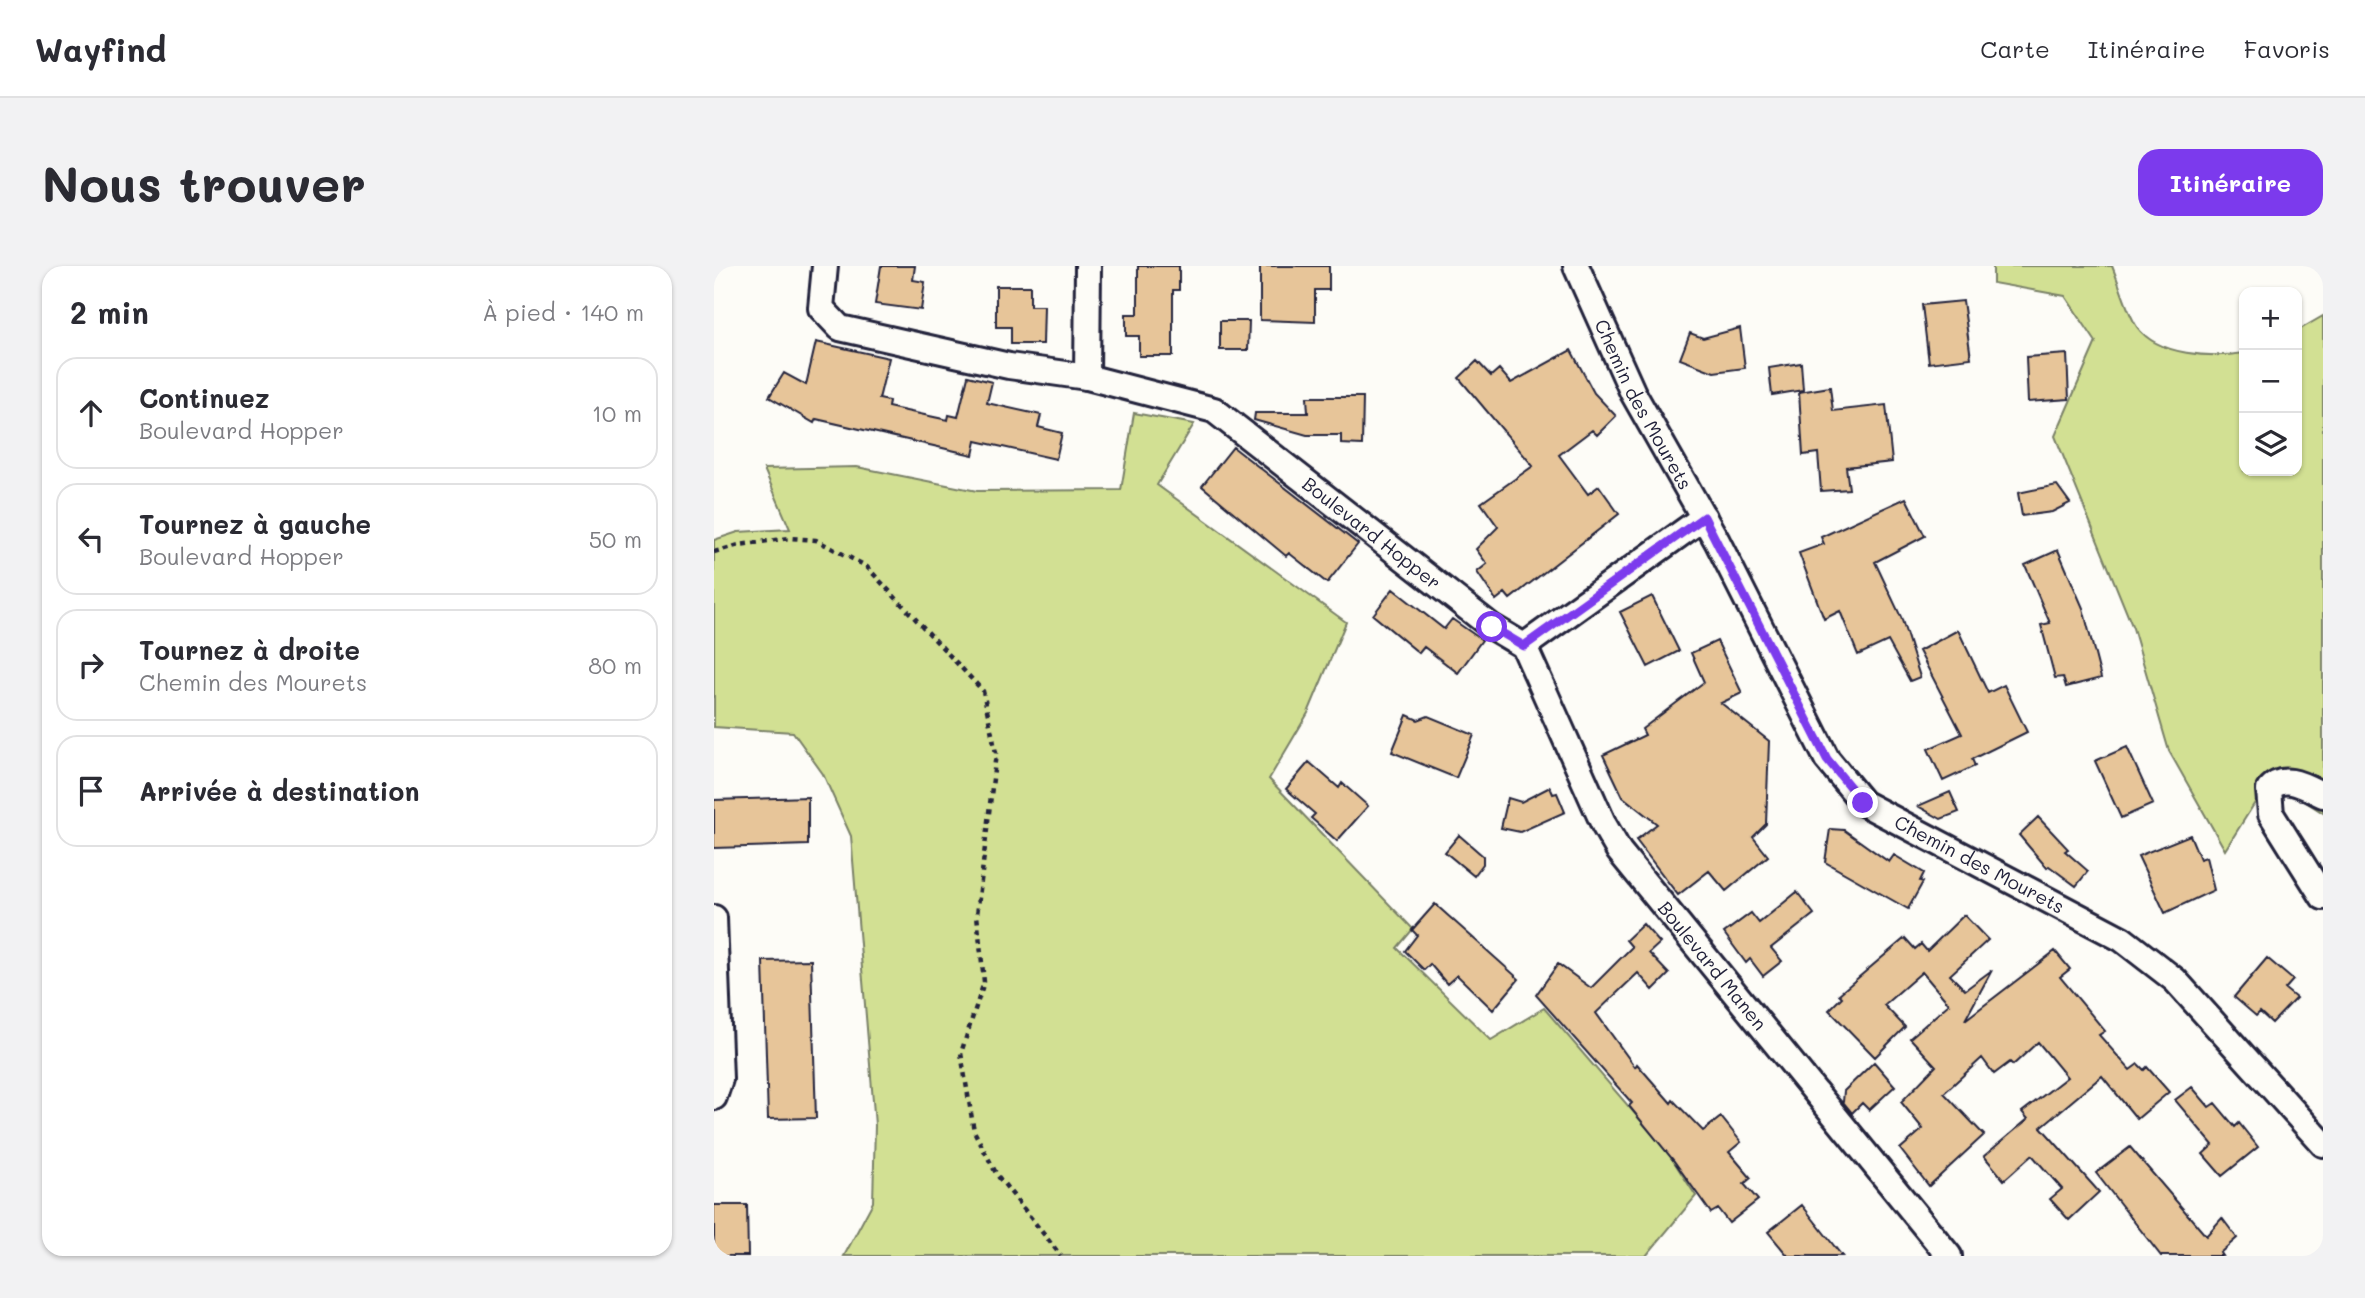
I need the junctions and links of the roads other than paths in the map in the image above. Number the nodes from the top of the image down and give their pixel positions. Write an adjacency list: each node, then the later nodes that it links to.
1 (825, 266): 4 (street, Boulevard Hopper)
2 (1088, 266): 4 (street)
3 (1576, 266): 5 (street, Chemin des Mourets)
4 (1087, 377): 6 (street, Boulevard Hopper)
5 (1704, 517): 6 (street); 11 (street, Chemin des Mourets)
6 (1524, 646): 12 (street, Boulevard Manen)
7 (2323, 795): 8 (street)
8 (2323, 897)
9 (714, 918): 10 (street)
10 (714, 1097)
11 (2323, 1144)
12 (1949, 1256)

